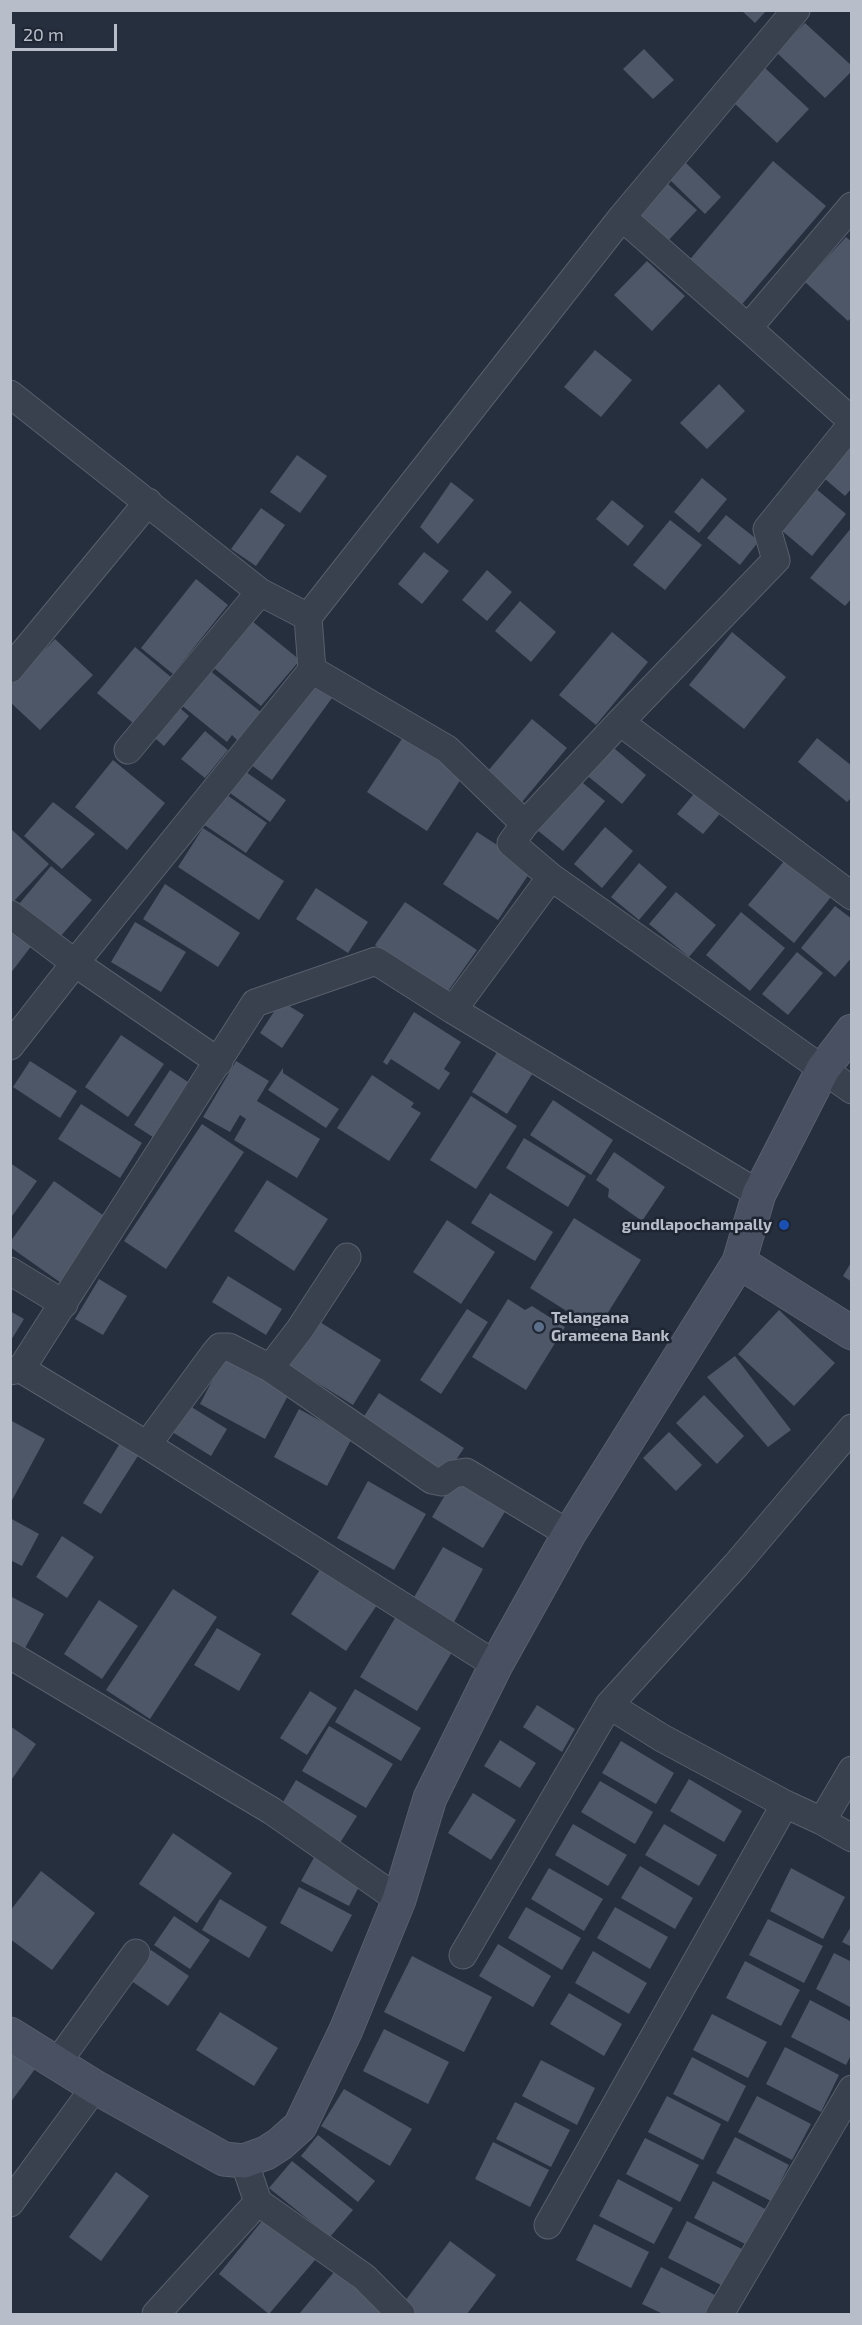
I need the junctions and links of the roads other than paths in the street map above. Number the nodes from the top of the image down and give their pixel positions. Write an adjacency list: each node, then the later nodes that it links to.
1 (796, 10): 3 (street)
2 (852, 206): 4 (street)
3 (622, 217): 4 (street); 9 (street)
4 (748, 328): 6 (street)
5 (10, 394): 7 (street)
6 (852, 422): 12 (street)
7 (148, 502): 8 (street); 10 (street)
8 (260, 592): 9 (street); 13 (street)
9 (308, 617): 11 (street)
10 (10, 669)
11 (312, 670): 14 (street); 18 (street)
12 (620, 722): 14 (street); 16 (street)
13 (128, 750)
14 (525, 824): 15 (street)
15 (551, 877): 19 (street); 23 (street)
16 (852, 896)
17 (10, 914): 18 (street)
18 (75, 963): 21 (street); 22 (street)
19 (453, 1010): 22 (street); 25 (street)
20 (852, 1031): 23 (main road)
21 (10, 1046)
22 (219, 1062): 29 (street)
23 (823, 1069): 24 (street); 25 (main road)
24 (852, 1090)
25 (759, 1194): 27 (main road)
26 (347, 1257): 31 (street)
27 (739, 1262): 30 (main road); 35 (main road)
28 (10, 1271): 29 (street)
29 (64, 1304): 32 (street)
30 (852, 1333)
31 (270, 1368): 34 (street); 35 (street)
32 (16, 1370): 34 (street)
33 (852, 1428): 38 (street)
34 (147, 1445): 37 (street)
35 (569, 1534): 37 (main road)
36 (10, 1655): 43 (street)
37 (496, 1665): 43 (main road)
38 (609, 1705): 40 (street); 45 (street)
39 (852, 1770): 41 (street)
40 (785, 1804): 41 (street); 53 (street)
41 (822, 1821): 42 (street)
42 (852, 1838)
43 (399, 1900): 50 (main road)
44 (136, 1953): 47 (street)
45 (464, 1955)
46 (10, 2034): 47 (main road)
47 (57, 2063): 48 (main road)
48 (95, 2087): 50 (main road); 51 (street)
49 (852, 2089): 56 (street)
50 (244, 2161): 52 (street)
51 (10, 2202)
52 (258, 2202): 54 (street); 55 (street)
53 (548, 2225)
54 (156, 2314)
55 (401, 2314)
56 (720, 2314)

